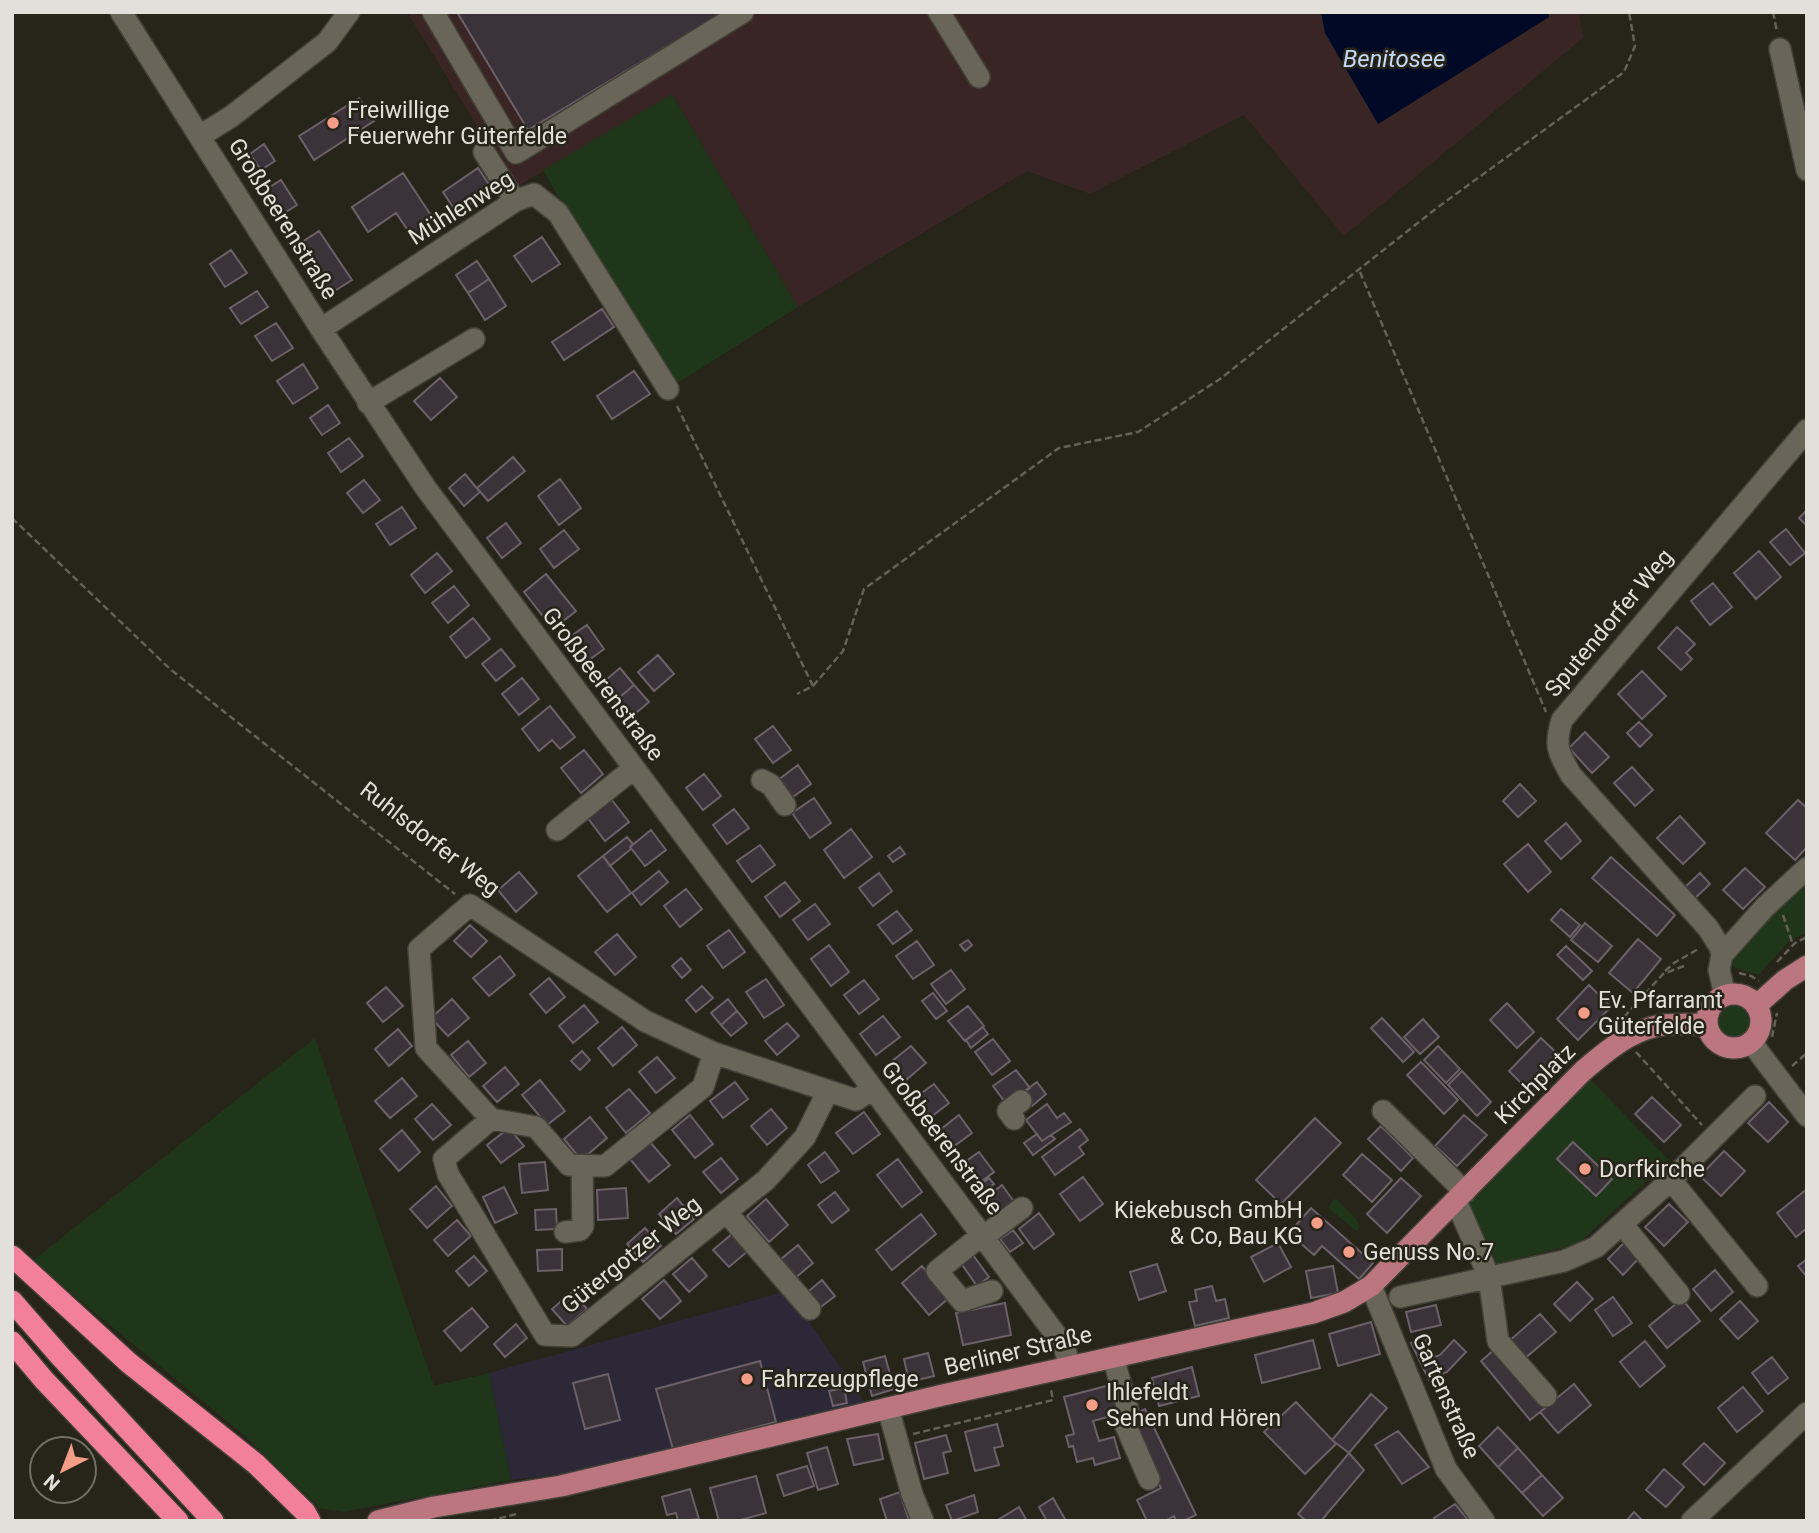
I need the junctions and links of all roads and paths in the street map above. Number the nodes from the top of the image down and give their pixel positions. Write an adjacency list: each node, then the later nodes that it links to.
1 (121, 12): 9 (street, Großbeerenstraße)
2 (349, 12): 9 (street)
3 (433, 12): 4 (street)
4 (743, 12)
5 (939, 12): 8 (street)
6 (1629, 12): 20 (path)
7 (1780, 49): 11 (street)
8 (979, 77)
9 (200, 136): 14 (street, Großbeerenstraße)
10 (484, 152): 12 (street)
11 (1807, 170)
12 (515, 201): 14 (street, Mühlenweg); 16 (street, Mühlenweg)
13 (1360, 272): 22 (path)
14 (321, 329): 17 (street, Großbeerenstraße)
15 (474, 339): 17 (street)
16 (668, 389): 20 (path)
17 (368, 402): 23 (street, Großbeerenstraße)
18 (1807, 430): 22 (street, Sputendorfer Weg)
19 (12, 518): 29 (path, Ruhlsdorfer Weg)
20 (813, 686): 21 (path)
21 (797, 694)
22 (1556, 738): 32 (street)
23 (634, 769): 26 (street); 46 (street, Großbeerenstraße)
24 (762, 780): 25 (street)
25 (785, 805)
26 (557, 830)
27 (1807, 868): 28 (street)
28 (1777, 896): 31 (path); 32 (street)
29 (470, 905): 42 (street, Ruhlsdorfer Weg); 51 (street)
30 (1807, 937): 31 (path)
31 (1793, 945): 33 (path)
32 (1719, 948): 36 (path); 37 (street)
33 (1776, 963)
34 (1684, 966): 36 (path)
35 (1807, 966): 38 (main road)
36 (1663, 974): 39 (path)
37 (1725, 995): 38 (main road); 40 (main road)
38 (1756, 1006): 41 (main road)
39 (1623, 1018)
40 (1706, 1024): 41 (main road); 55 (main road, Kirchplatz)
41 (1751, 1042): 50 (street)
42 (714, 1053): 47 (street, Ruhlsdorfer Weg); 53 (street)
43 (1807, 1053): 45 (path)
44 (1638, 1056): 52 (path)
45 (1789, 1069)
46 (873, 1089): 47 (street, Ruhlsdorfer Weg); 60 (street, Großbeerenstraße)
47 (828, 1091): 57 (street, Gütergotzer Weg)
48 (1755, 1096): 52 (street)
49 (1383, 1111): 55 (street)
50 (1807, 1116)
51 (491, 1119): 53 (street); 57 (street, Gütergotzer Weg)
52 (1713, 1138): 54 (street)
53 (582, 1166): 59 (street)
54 (1671, 1181): 58 (street); 64 (street)
55 (1460, 1196): 62 (street); 63 (main road, Kirchplatz)
56 (1022, 1208): 60 (street)
57 (726, 1212): 69 (street)
58 (1622, 1224): 62 (street); 66 (street)
59 (565, 1232)
60 (982, 1236): 65 (street); 72 (street, Großbeerenstraße)
61 (12, 1256): 82 (highway)
62 (1489, 1277): 67 (street); 74 (street)
63 (1371, 1286): 71 (main road, Berliner Straße); 85 (street, Gartenstraße)
64 (1756, 1286)
65 (992, 1291)
66 (1679, 1294)
67 (1400, 1297)
68 (12, 1301): 81 (highway)
69 (810, 1309)
70 (12, 1342): 80 (highway)
71 (1113, 1357): 72 (main road, Berliner Straße); 78 (street)
72 (1070, 1367): 75 (main road, Berliner Straße)
73 (1050, 1387): 77 (path)
74 (1546, 1396)
75 (888, 1408): 77 (street); 79 (main road, Berliner Straße)
76 (1807, 1413): 86 (street)
77 (897, 1438): 84 (street)
78 (1149, 1479)
79 (400, 1518): 83 (main road, Berliner Straße)
80 (178, 1521)
81 (213, 1521)
82 (310, 1521)
83 (378, 1521)
84 (923, 1521)
85 (1484, 1521)
86 (1692, 1521)

